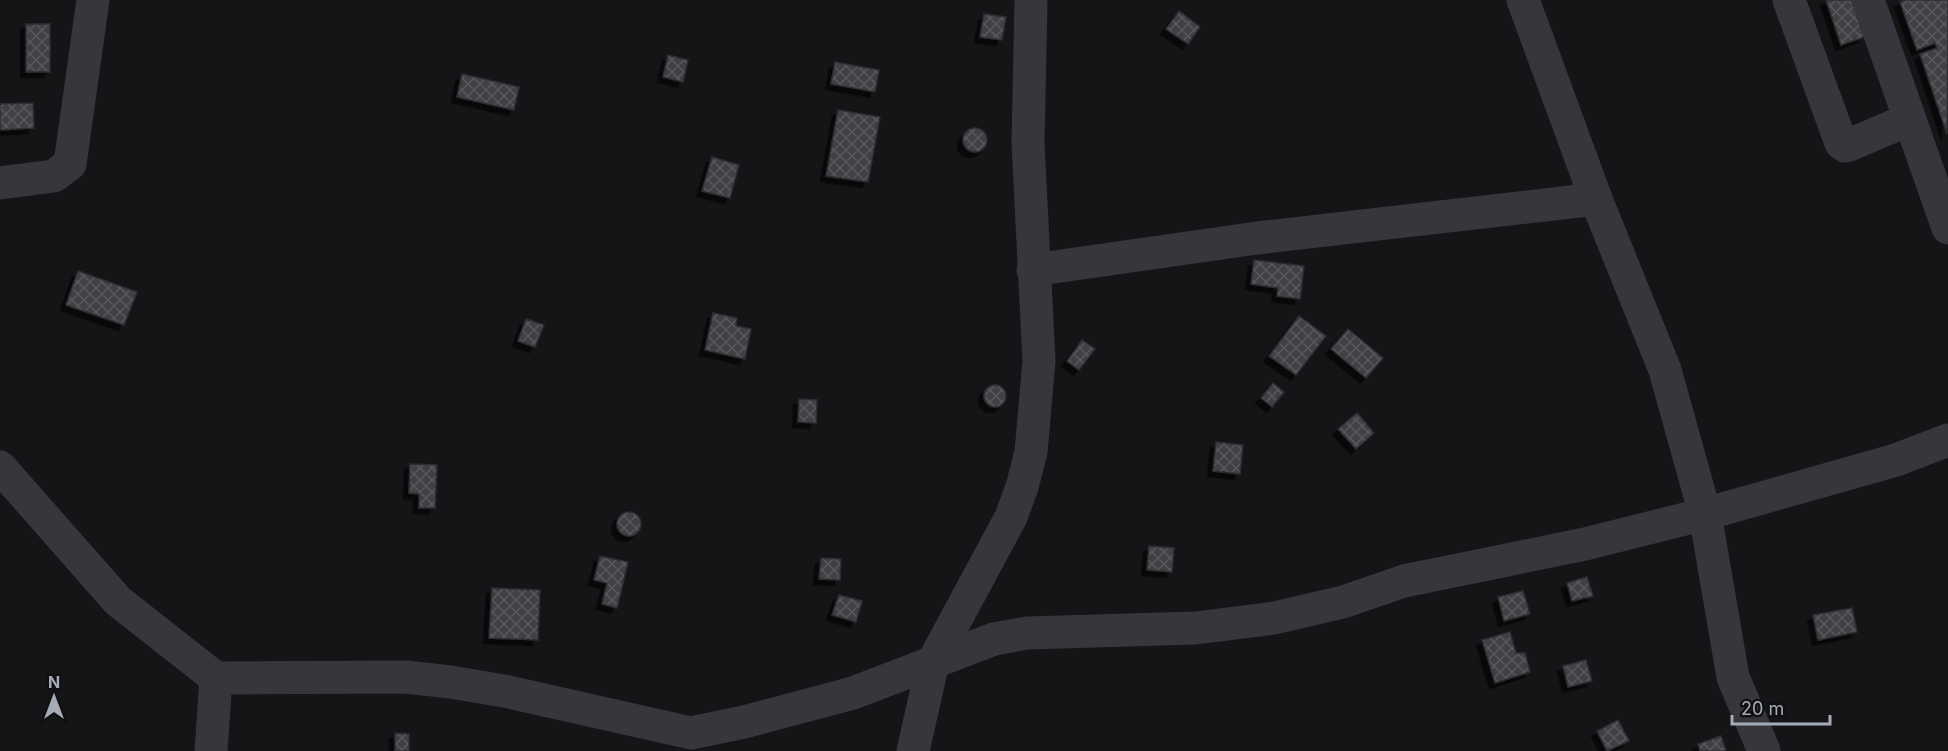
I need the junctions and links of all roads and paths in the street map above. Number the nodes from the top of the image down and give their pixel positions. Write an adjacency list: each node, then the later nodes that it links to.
1 (93, 0): 7 (street)
2 (1031, 0): 10 (street)
3 (1523, 0): 8 (street)
4 (1789, 0): 6 (street)
5 (1868, 0): 6 (street)
6 (1908, 120): 9 (street)
7 (0, 183)
8 (1596, 199): 10 (street); 13 (street)
9 (1948, 228)
10 (1033, 270): 14 (street)
11 (1948, 440): 13 (street)
12 (0, 467): 15 (street)
13 (1705, 514): 14 (street); 20 (street)
14 (933, 662): 16 (street); 19 (street)
15 (216, 678): 16 (street); 17 (street)
16 (691, 732): 18 (street)
17 (211, 751)
18 (664, 751)
19 (913, 751)
20 (1764, 751)

